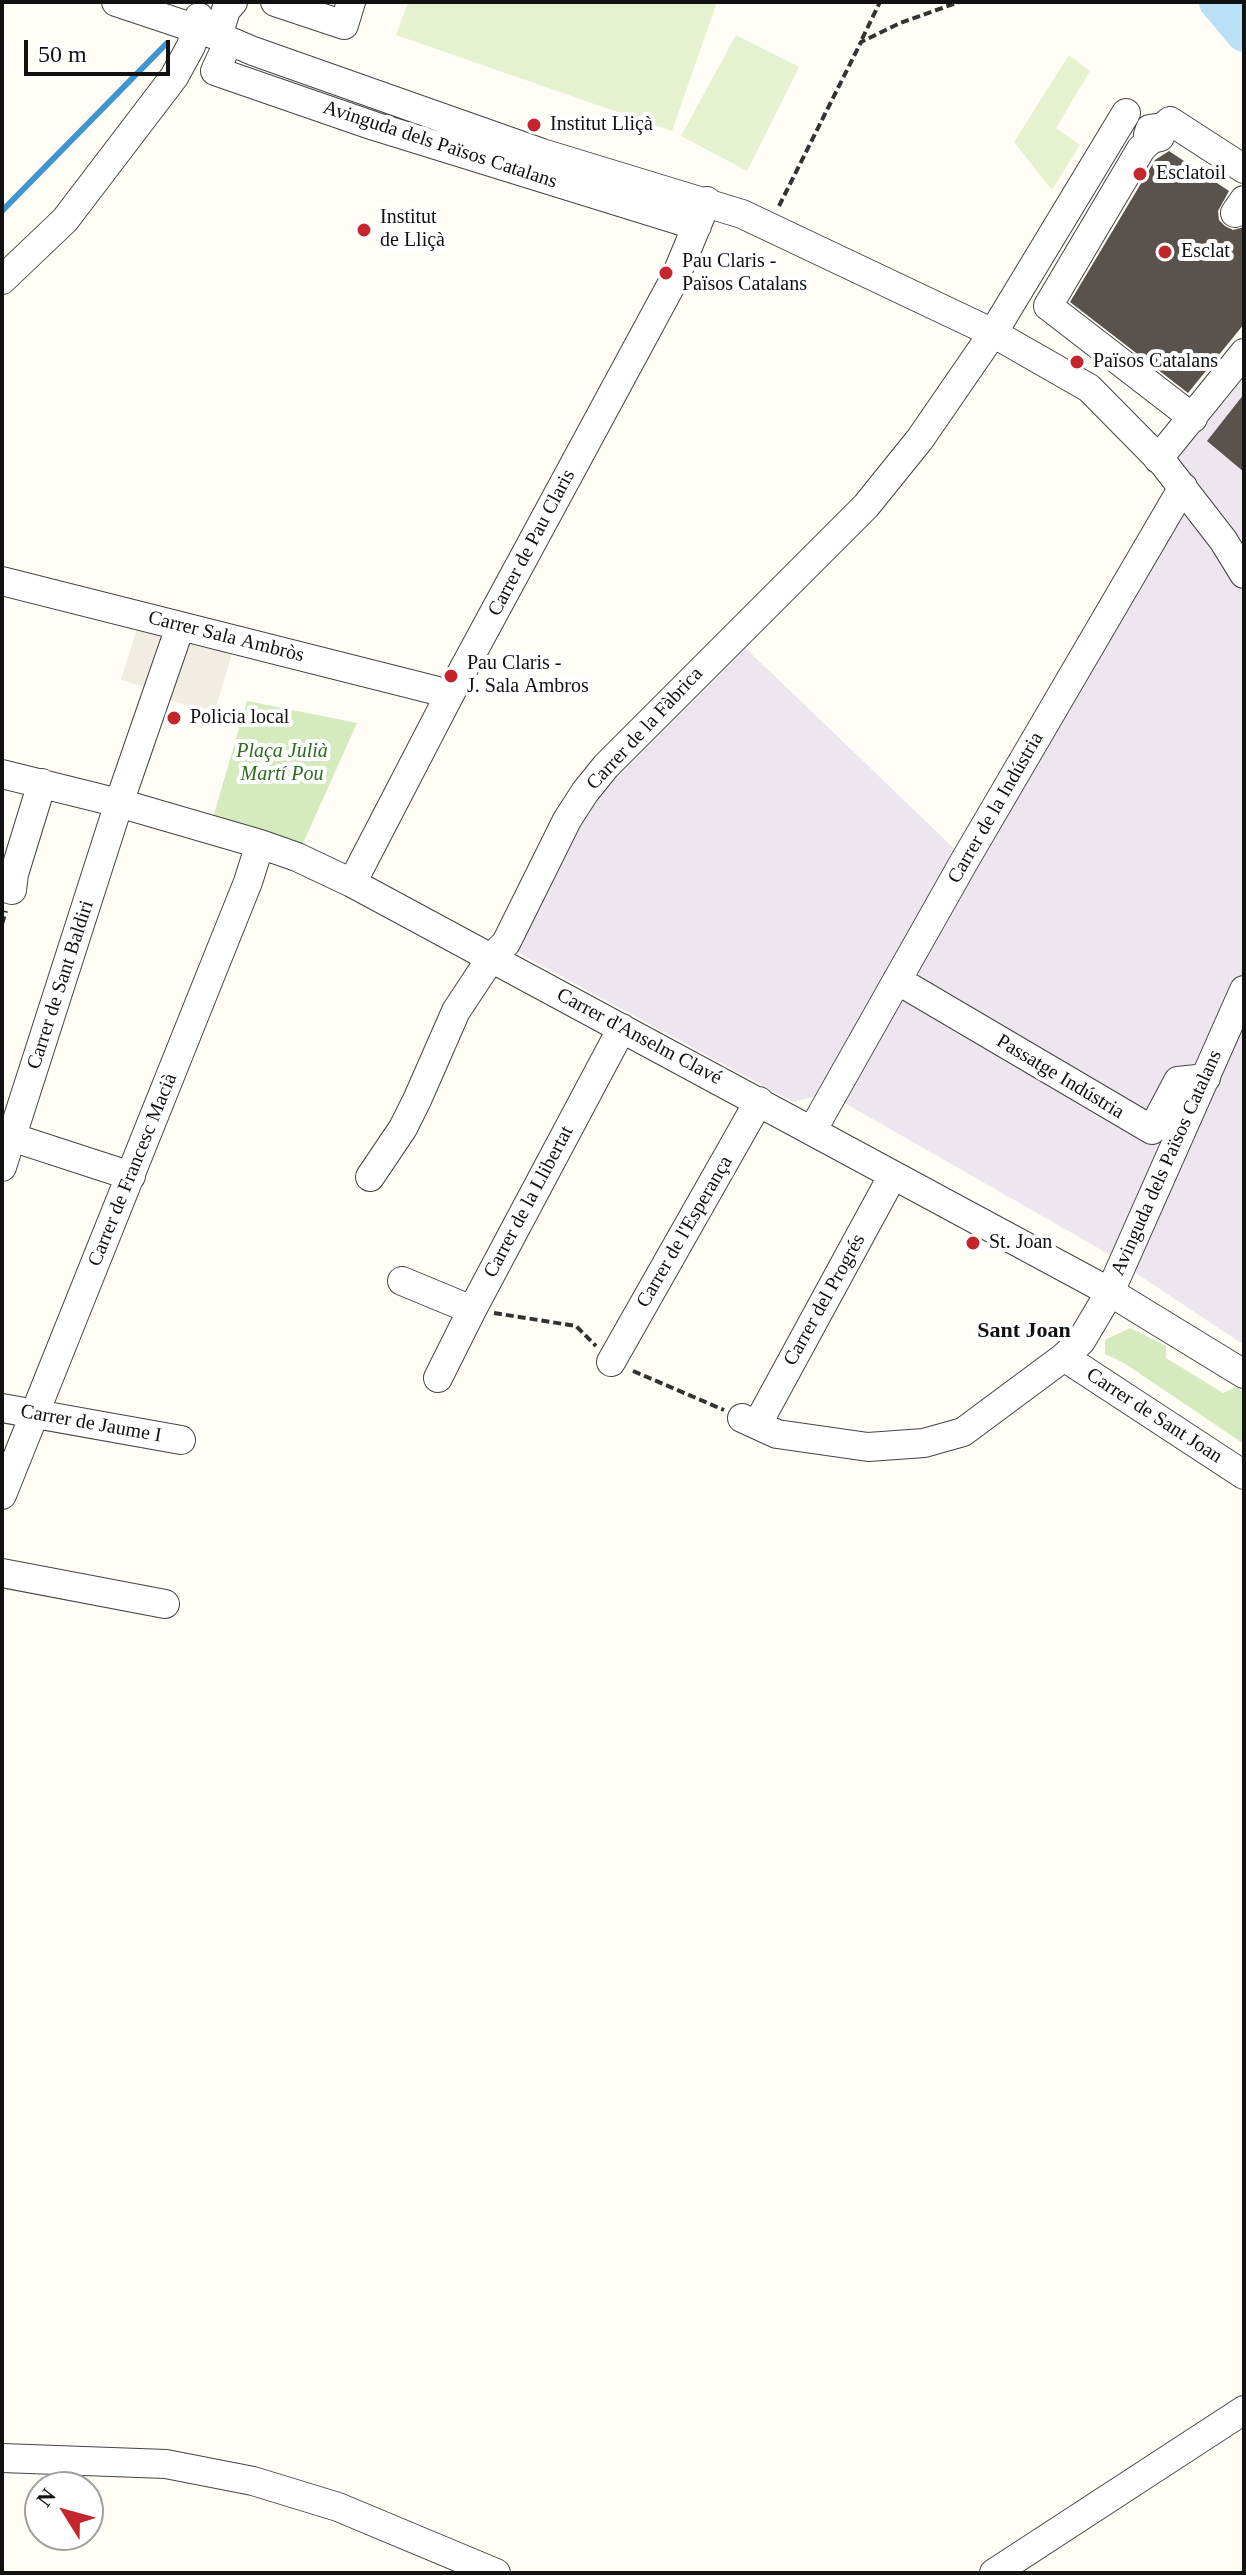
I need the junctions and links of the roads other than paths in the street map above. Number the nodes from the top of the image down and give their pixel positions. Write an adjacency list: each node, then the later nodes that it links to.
1 (116, 2): 5 (street, Avinguda dels Països Catalans)
2 (154, 2): 5 (street, Avinguda dels Països Catalans)
3 (275, 2): 4 (street)
4 (351, 2)
5 (216, 25): 11 (street, Avinguda dels Països Catalans); 12 (street)
6 (1155, 135): 7 (street); 8 (street, Carrer de la Fàbrica); 9 (street); 10 (street)
7 (1244, 169)
8 (1073, 201): 10 (street); 13 (street, Carrer de la Fàbrica)
9 (1241, 201)
10 (1103, 213): 15 (street)
11 (702, 214): 13 (street, Avinguda dels Països Catalans); 21 (street, Carrer de Pau Claris)
12 (2, 280)
13 (993, 333): 16 (street, Avinguda dels Països Catalans); 28 (street, Carrer de la Fàbrica)
14 (1244, 353): 15 (street)
15 (1193, 418): 16 (street)
16 (1158, 459): 17 (street, Avinguda dels Països Catalans)
17 (1183, 487): 18 (street, Avinguda dels Països Catalans); 29 (street, Carrer de la Indústria)
18 (1244, 574)
19 (2, 581): 20 (street, Carrer Sala Ambròs)
20 (180, 627): 21 (street, Carrer Sala Ambròs); 24 (street, Carrer de Sant Baldiri)
21 (450, 694): 26 (street, Carrer de Pau Claris)
22 (2, 774): 23 (street, Carrer d'Anselm Clavé)
23 (42, 783): 24 (street, Carrer d'Anselm Clavé); 27 (street)
24 (119, 803): 25 (street, Carrer d'Anselm Clavé); 35 (street, Carrer de Sant Baldiri)
25 (260, 844): 26 (street, Carrer d'Anselm Clavé); 38 (street, Carrer de Francesc Macià)
26 (352, 883): 28 (street, Carrer d'Anselm Clavé)
27 (7, 889)
28 (491, 958): 31 (street, Carrer d'Anselm Clavé); 39 (street, Carrer de la Fàbrica)
29 (897, 980): 32 (street, Passatge Indústria); 34 (street, Carrer de la Indústria)
30 (1244, 990): 32 (street, Avinguda dels Països Catalans)
31 (622, 1028): 33 (street, Carrer d'Anselm Clavé); 42 (street, Carrer de la Llibertat)
32 (1206, 1078): 41 (street, Avinguda dels Països Catalans)
33 (759, 1101): 34 (street, Carrer d'Anselm Clavé); 44 (street, Carrer de l'Esperança)
34 (812, 1131): 37 (street, Carrer d'Anselm Clavé)
35 (8, 1136): 36 (street, Carrer de Sant Baldiri); 38 (street)
36 (2, 1167)
37 (893, 1175): 41 (street, Carrer d'Anselm Clavé); 49 (street, Carrer del Progrés)
38 (131, 1176): 48 (street, Carrer de Francesc Macià)
39 (370, 1177)
40 (402, 1281): 42 (street)
41 (1110, 1292): 43 (street, Avinguda dels Països Catalans); 45 (street, Carrer d'Anselm Clavé)
42 (472, 1310): 46 (street, Carrer de la Llibertat)
43 (1064, 1357): 49 (street, Avinguda dels Països Catalans); 51 (street, Carrer de Sant Joan)
44 (611, 1362)
45 (1244, 1374)
46 (438, 1378)
47 (2, 1408): 48 (street, Carrer de Jaume I)
48 (33, 1414): 50 (street, Carrer de Jaume I); 52 (street, Carrer de Francesc Macià)
49 (750, 1422)
50 (181, 1440)
51 (1244, 1475)
52 (2, 1495)
53 (2, 1573): 54 (street)
54 (165, 1604)
55 (1244, 2410): 58 (street)
56 (2, 2458): 57 (street)
57 (496, 2573)
58 (994, 2573)

